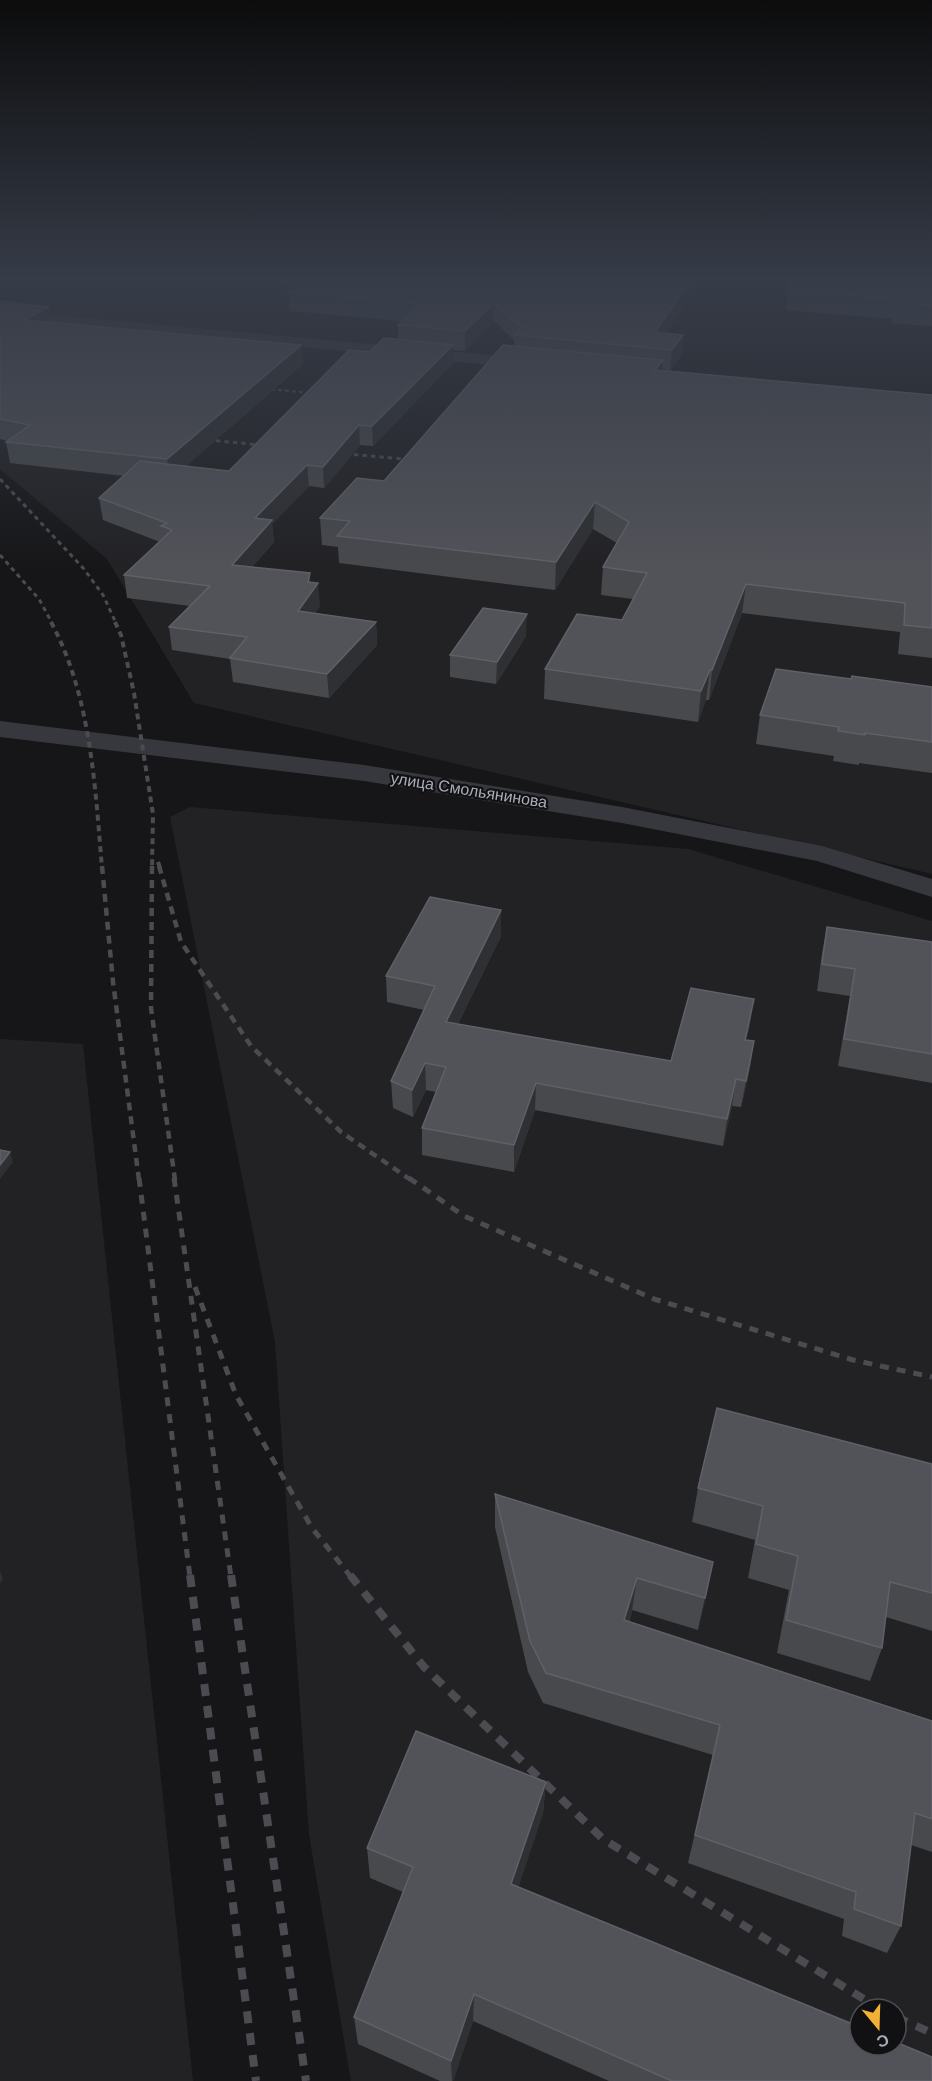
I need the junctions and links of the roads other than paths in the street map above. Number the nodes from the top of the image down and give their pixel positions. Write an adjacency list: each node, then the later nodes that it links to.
1 (0, 729): 2 (street, улица Смольянинова)
2 (932, 888)

